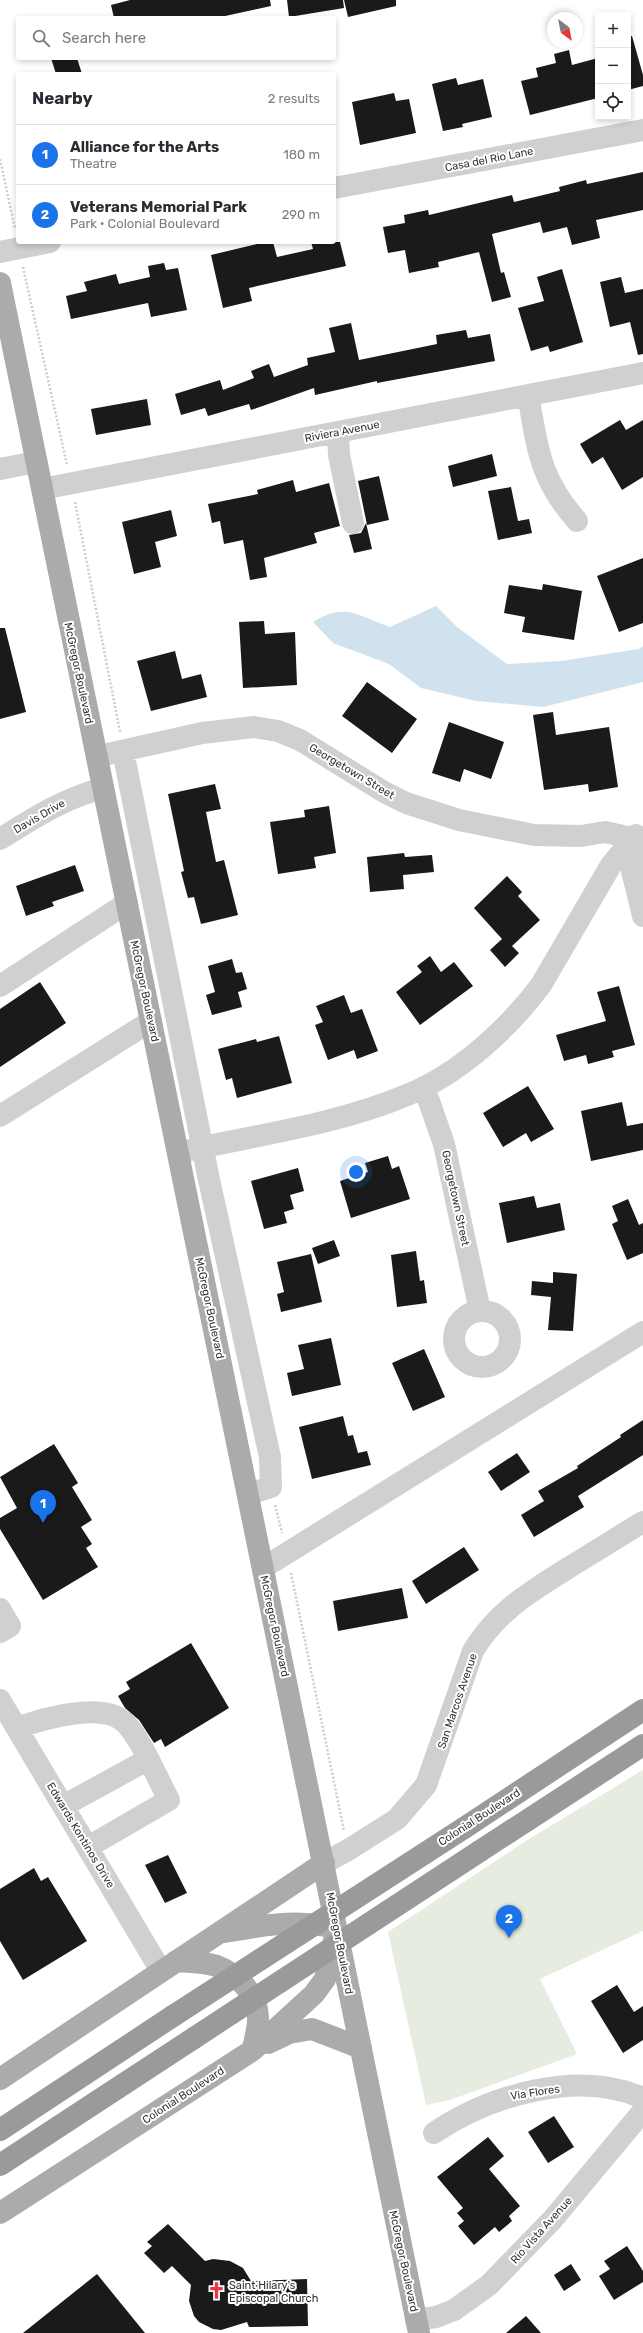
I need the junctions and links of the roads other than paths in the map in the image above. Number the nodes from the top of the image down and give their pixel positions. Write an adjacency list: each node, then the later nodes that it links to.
1 (643, 130): 2 (street, Casa del Rio Lane)
2 (336, 188)
3 (40, 244): 4 (street)
4 (9, 250)
5 (0, 283): 9 (main road, McGregor Boulevard)
6 (643, 373): 7 (street, Riviera Avenue)
7 (528, 395): 8 (street, Riviera Avenue); 12 (street)
8 (338, 432): 11 (street, Riviera Avenue); 13 (street)
9 (36, 462): 10 (street); 11 (main road, McGregor Boulevard)
10 (0, 469)
11 (42, 489): 15 (main road, McGregor Boulevard)
12 (577, 521)
13 (353, 523)
14 (123, 751): 15 (street, Georgetown Street); 17 (street, Georgetown Street); 25 (street)
15 (96, 756): 16 (main road, McGregor Boulevard)
16 (103, 788): 18 (street, Davis Drive); 19 (main road, McGregor Boulevard)
17 (638, 833): 20 (street); 23 (street)
18 (0, 839)
19 (127, 903): 21 (street); 22 (main road, McGregor Boulevard)
20 (643, 916)
21 (0, 986)
22 (151, 1021): 24 (street); 26 (main road, McGregor Boulevard)
23 (424, 1087): 25 (street); 27 (street, Georgetown Street)
24 (0, 1116)
25 (204, 1147): 26 (street); 29 (street)
26 (178, 1153): 29 (main road, McGregor Boulevard)
27 (480, 1311)
28 (643, 1332): 31 (street)
29 (248, 1494): 31 (main road, McGregor Boulevard)
30 (643, 1522): 41 (street, San Marcos Avenue)
31 (263, 1568): 41 (main road, McGregor Boulevard)
32 (0, 1609): 33 (street)
33 (0, 1632)
34 (0, 1700): 36 (street, Edwards Kontinos Drive)
35 (643, 1710): 50 (highway, Colonial Boulevard, bridge)
36 (17, 1728): 38 (street); 39 (street, Edwards Kontinos Drive)
37 (643, 1745): 52 (highway, bridge)
38 (147, 1760): 39 (street); 40 (street)
39 (63, 1806): 40 (street, Edwards Kontinos Drive)
40 (88, 1847): 44 (street, Edwards Kontinos Drive)
41 (324, 1863): 42 (main road, McGregor Boulevard); 43 (main road)
42 (337, 1928): 43 (main road); 45 (main road, McGregor Boulevard); 46 (main road, Colonial Boulevard)
43 (218, 1933): 44 (main road)
44 (169, 1966): 46 (main road); 47 (main road)
45 (361, 2048): 46 (main road); 54 (main road, McGregor Boulevard)
46 (253, 2050): 53 (main road, Colonial Boulevard)
47 (0, 2079)
48 (643, 2098): 51 (street, Via Flores)
49 (643, 2111): 54 (street, Rio Vista Avenue)
50 (0, 2130)
51 (434, 2133)
52 (0, 2165)
53 (0, 2213)
54 (418, 2326)

